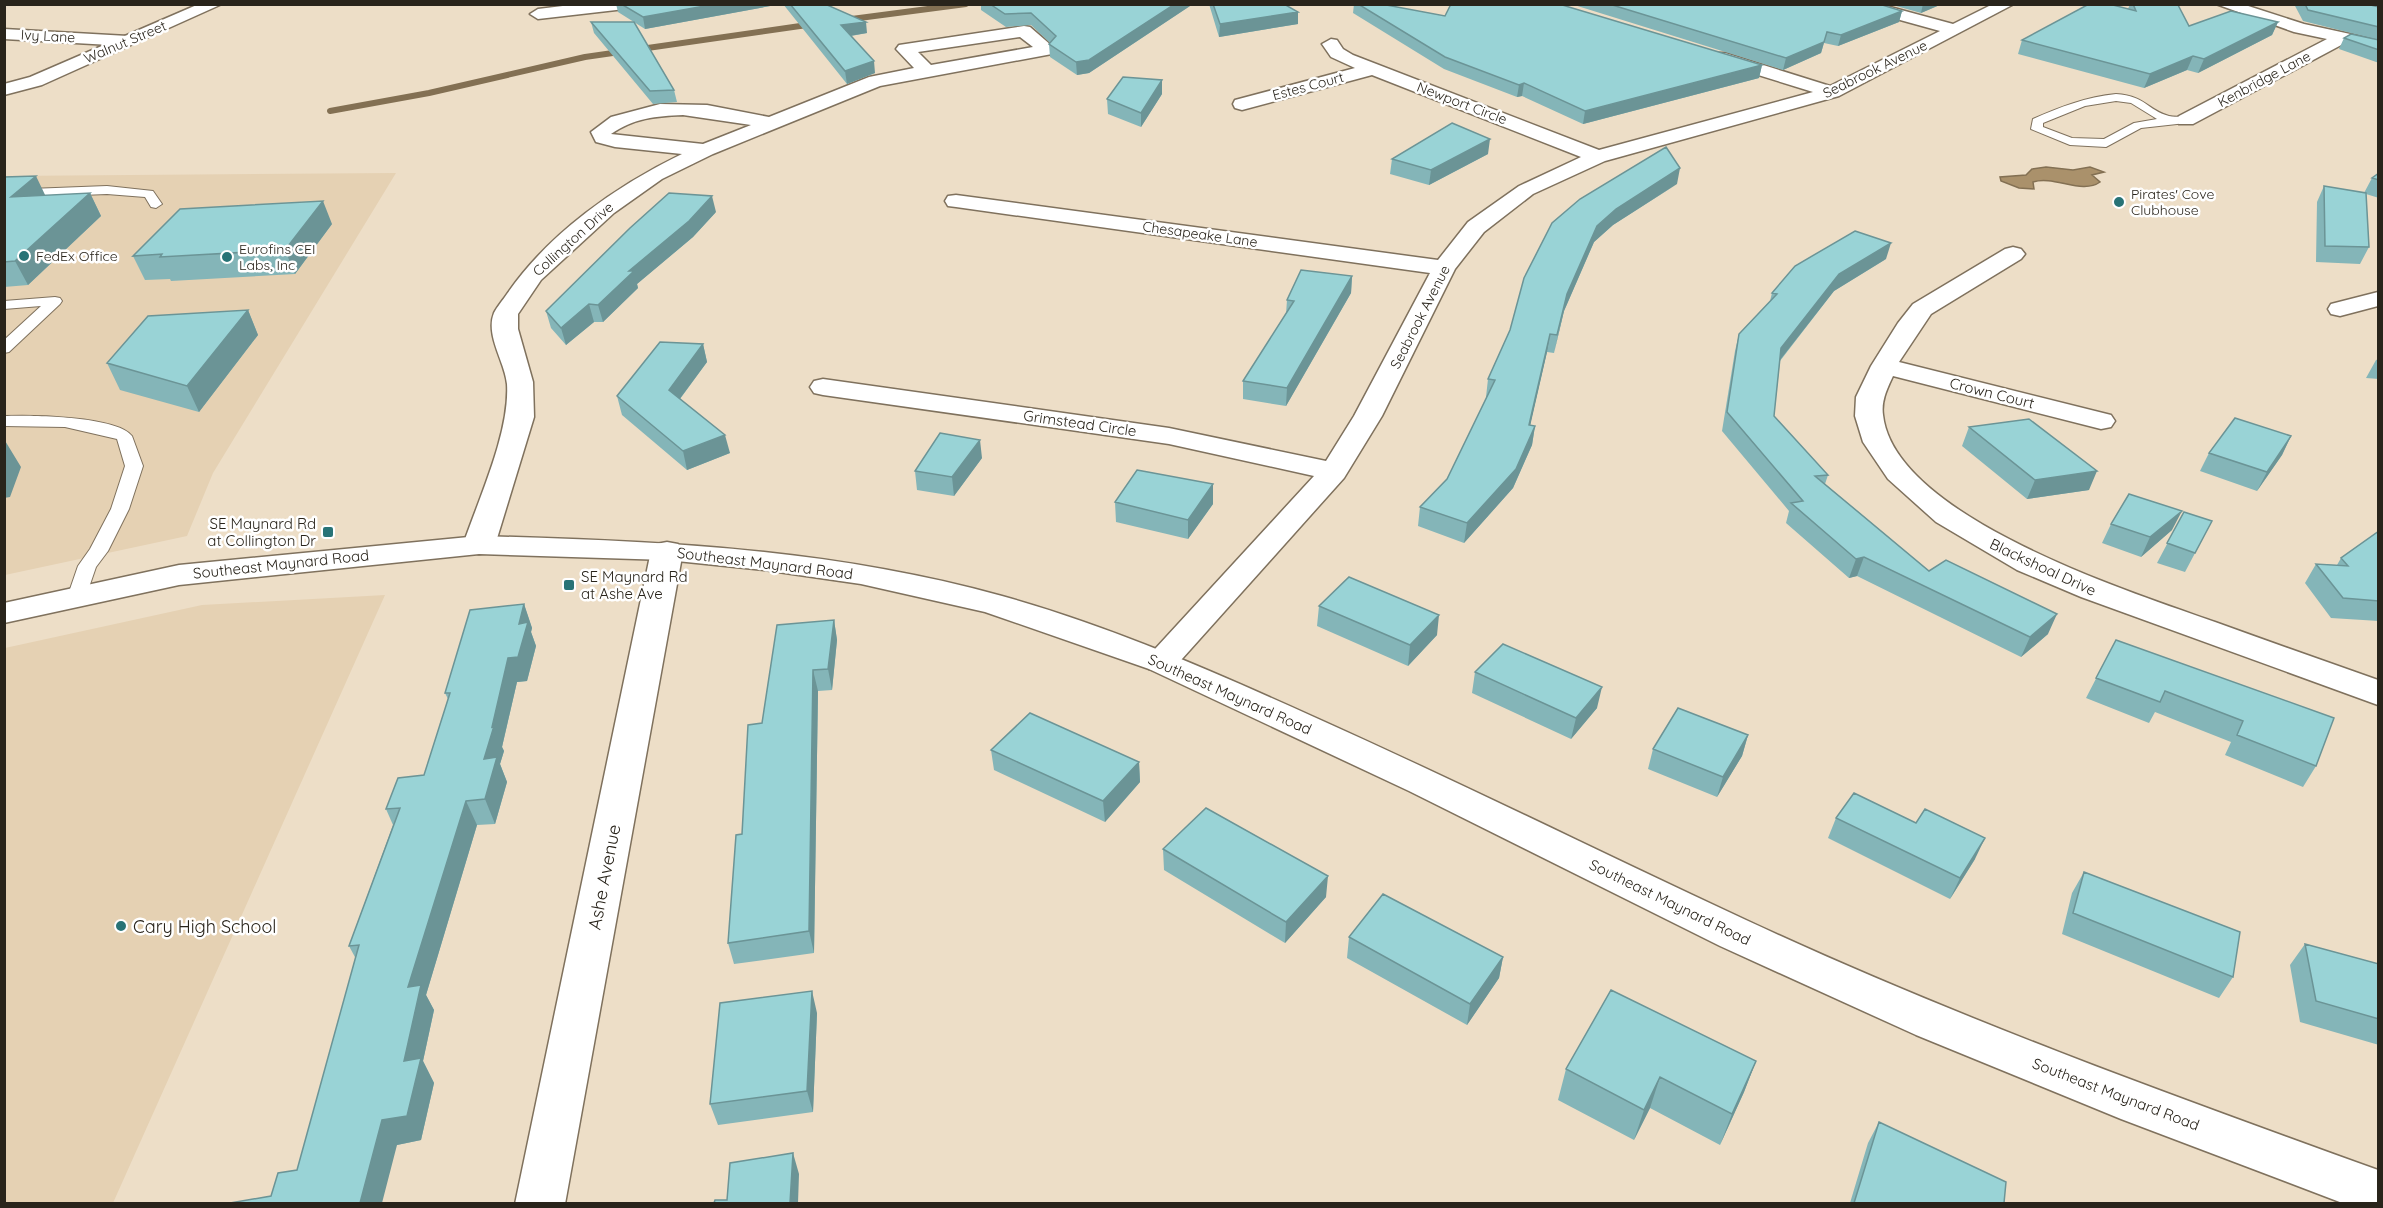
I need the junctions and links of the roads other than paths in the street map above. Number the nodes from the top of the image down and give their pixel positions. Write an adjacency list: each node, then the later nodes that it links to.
1 (214, 4): 10 (street, Walnut Street)
2 (625, 4): 6 (street)
3 (1859, 4): 7 (street)
4 (2006, 4): 7 (street, Seabrook Avenue)
5 (2224, 4): 9 (street)
6 (538, 14)
7 (1956, 30): 19 (street, Seabrook Avenue)
8 (4, 34): 10 (street, Ivy Lane)
9 (2342, 38): 12 (street); 23 (street, Kenbridge Lane)
10 (128, 41): 16 (street, Walnut Street)
11 (1331, 44): 14 (street, Newport Circle)
12 (2379, 45)
13 (1701, 52): 19 (street)
14 (1373, 69): 22 (street, Estes Court); 26 (street, Newport Circle)
15 (926, 70): 15 (street, Collington Drive); 24 (street, Collington Drive)
16 (36, 81): 18 (street, Walnut Street); 21 (street, Walnut Street)
17 (2092, 85): 20 (lane)
18 (4, 90)
19 (1832, 92): 26 (street, Seabrook Avenue)
20 (2122, 98): 23 (lane); 23 (lane)
21 (4, 101)
22 (1242, 104)
23 (2180, 120)
24 (771, 124): 25 (street, Collington Drive); 25 (street, Collington Drive)
25 (706, 150): 41 (street, Collington Drive)
26 (1598, 157): 31 (street, Seabrook Avenue)
27 (4, 194): 29 (lane)
28 (956, 201): 31 (street, Chesapeake Lane)
29 (156, 204)
30 (2013, 254): 36 (street, Blackshoal Drive)
31 (1444, 268): 40 (street, Seabrook Avenue)
32 (2379, 299): 34 (street)
33 (4, 305): 35 (lane)
34 (2340, 309)
35 (4, 349)
36 (1884, 366): 39 (street, Crown Court); 46 (street, Blackshoal Drive)
37 (823, 387): 40 (street, Grimstead Circle)
38 (4, 421): 43 (lane)
39 (2101, 421)
40 (1334, 472): 45 (street, Seabrook Avenue)
41 (479, 545): 42 (street, Southeast Maynard Road); 43 (street, Southeast Maynard Road)
42 (667, 551): 45 (street, Southeast Maynard Road); 48 (street, Ashe Avenue)
43 (78, 595): 44 (street, Southeast Maynard Road)
44 (4, 613)
45 (1161, 661): 47 (street, Southeast Maynard Road)
46 (2379, 693)
47 (2379, 1193)
48 (540, 1203)

